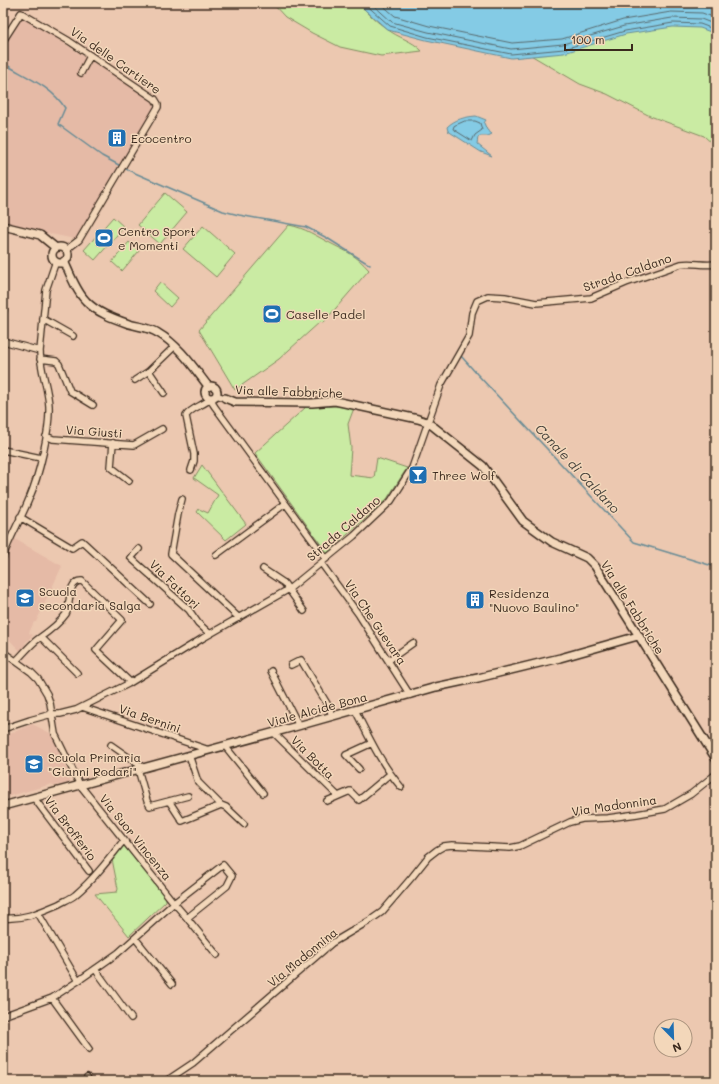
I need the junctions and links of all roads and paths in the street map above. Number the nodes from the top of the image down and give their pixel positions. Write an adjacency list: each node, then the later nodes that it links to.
1 (3, 41): 2 (street, Via delle Cartiere)
2 (90, 56): 3 (street); 6 (street, Via delle Cartiere)
3 (81, 73)
4 (3, 226): 5 (street)
5 (56, 248): 6 (street); 7 (street)
6 (66, 250): 7 (street)
7 (60, 261): 11 (street); 14 (street)
8 (716, 264): 23 (street, Strada Caldano)
9 (3, 306): 10 (street)
10 (3, 313)
11 (43, 319): 12 (street); 15 (street)
12 (73, 336)
13 (3, 342): 15 (street)
14 (175, 346): 17 (street); 20 (street)
15 (40, 351): 16 (street)
16 (40, 359): 22 (street); 25 (street)
17 (149, 371): 18 (street); 19 (street)
18 (135, 380)
19 (164, 393)
20 (213, 397): 21 (street); 29 (street); 32 (street, Via Che Guevara)
21 (225, 398): 23 (street, Via alle Fabbriche)
22 (93, 405)
23 (427, 422): 37 (street, Strada Caldano); 44 (street, Via alle Fabbriche)
24 (162, 429): 26 (street, Via Giusti)
25 (46, 436): 26 (street, Via Giusti); 28 (street)
26 (113, 443): 30 (street)
27 (3, 450): 28 (street)
28 (41, 458): 33 (street)
29 (191, 470)
30 (128, 481)
31 (182, 499): 42 (street)
32 (285, 504): 35 (street); 37 (street, Via Che Guevara)
33 (20, 517): 36 (street); 40 (street)
34 (139, 549): 43 (street, Via Fattori)
35 (216, 555)
36 (3, 558)
37 (324, 561): 39 (street, Strada Caldano); 48 (street, Via Che Guevara)
38 (263, 569): 39 (street)
39 (289, 589): 41 (street); 42 (street, Strada Caldano)
40 (150, 604)
41 (304, 611)
42 (239, 618): 43 (street, Strada Caldano)
43 (210, 634): 53 (street, Strada Caldano)
44 (638, 636): 54 (street, Viale Alcide Bona); 67 (street, Via alle Fabbriche)
45 (41, 637): 49 (street); 52 (street); 53 (street)
46 (413, 644): 48 (street)
47 (3, 652): 49 (street, Via Suor Vincenza)
48 (389, 660): 54 (street, Via Che Guevara)
49 (16, 661): 57 (street, Via Suor Vincenza)
50 (291, 665): 58 (street)
51 (271, 671): 59 (street)
52 (77, 673)
53 (130, 682): 55 (street, Strada Caldano)
54 (410, 695): 56 (street, Viale Alcide Bona)
55 (82, 707): 57 (street, Strada Caldano); 65 (street, Via Bernini)
56 (355, 710): 58 (street, Viale Alcide Bona); 62 (street)
57 (52, 714): 60 (street, Strada Caldano); 72 (street, Via Suor Vincenza)
58 (332, 716): 59 (street, Viale Alcide Bona)
59 (299, 726): 61 (street, Viale Alcide Bona)
60 (3, 729)
61 (274, 733): 64 (street, Viale Alcide Bona); 76 (street, Via Botta)
62 (372, 743): 69 (street); 70 (street)
63 (111, 745): 68 (street)
64 (225, 746): 65 (street, Viale Alcide Bona); 74 (street)
65 (210, 750): 66 (street, Viale Alcide Bona)
66 (190, 755): 68 (street, Viale Alcide Bona); 80 (street)
67 (716, 759)
68 (141, 768): 72 (street, Viale Alcide Bona); 78 (street)
69 (359, 769)
70 (390, 774): 73 (street); 76 (street)
71 (716, 774): 98 (street, Via Madonnina)
72 (80, 785): 77 (street, Viale Alcide Bona); 83 (street, Via Suor Vincenza)
73 (401, 787)
74 (263, 793)
75 (188, 796): 78 (street)
76 (338, 796): 79 (street)
77 (34, 798): 81 (street, Viale Alcide Bona); 84 (street, Via Brofferio)
78 (169, 801): 80 (street)
79 (327, 801)
80 (221, 805): 82 (street)
81 (3, 806)
82 (244, 824)
83 (124, 840): 85 (street, Via Suor Vincenza); 86 (street)
84 (90, 871)
85 (174, 903): 88 (street, Via Suor Vincenza); 88 (street); 89 (street)
86 (38, 913): 87 (street); 92 (street)
87 (3, 918)
88 (186, 918): 90 (street, Via Suor Vincenza)
89 (135, 938): 91 (street); 93 (street)
90 (216, 954)
91 (95, 969): 92 (street); 96 (street)
92 (78, 981): 94 (street)
93 (172, 984)
94 (52, 998): 95 (street); 97 (street)
95 (3, 1016)
96 (132, 1018)
97 (89, 1049)
98 (166, 1081)

